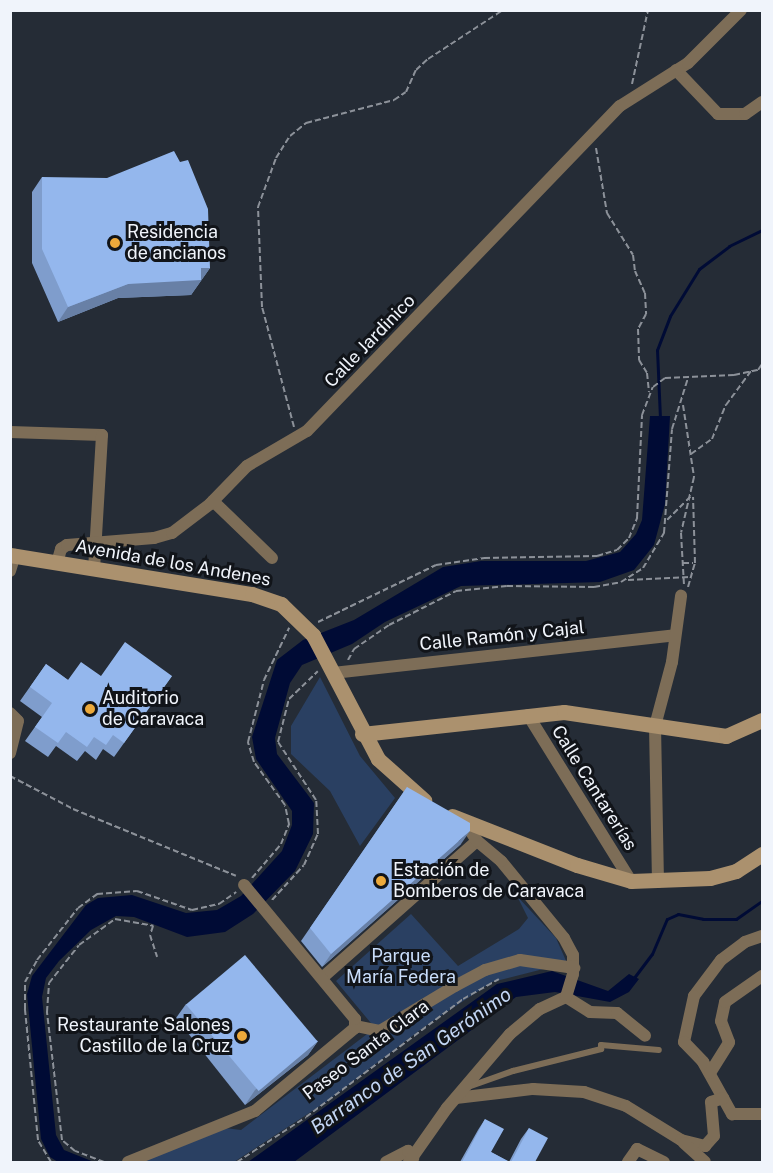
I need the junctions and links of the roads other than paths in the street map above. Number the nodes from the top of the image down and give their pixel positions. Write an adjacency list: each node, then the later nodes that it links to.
1 (741, 10): 2 (street, Calle Jardinico)
2 (676, 70): 3 (street); 5 (street, Calle Jardinico)
3 (762, 102)
4 (10, 432): 6 (street)
5 (213, 501): 6 (street, Calle Jardinico); 8 (street)
6 (98, 541): 9 (street, Calle Jardinico); 10 (street)
7 (13, 555): 9 (main road, Avenida de los Andenes); 11 (street)
8 (272, 558)
9 (57, 563): 10 (main road, Avenida de los Andenes)
10 (94, 569): 14 (main road, Avenida de los Andenes)
11 (10, 571)
12 (681, 596): 13 (street)
13 (675, 635): 14 (street, Calle Ramón y Cajal); 18 (street)
14 (336, 669): 19 (main road, Avenida de los Andenes)
15 (10, 713): 20 (street)
16 (528, 715): 18 (main road); 19 (main road); 28 (street, Calle Cantarerías)
17 (762, 720): 18 (main road)
18 (655, 726): 29 (street)
19 (363, 734): 21 (main road, Avenida de los Andenes)
20 (10, 753)
21 (464, 821): 22 (main road, Avenida de los Andenes); 23 (street)
22 (489, 831): 23 (street); 24 (main road, Avenida de los Andenes)
23 (477, 842): 25 (street); 34 (street)
24 (507, 842): 25 (street); 27 (street); 28 (main road, Avenida de los Andenes)
25 (490, 852): 27 (street)
26 (762, 854): 29 (main road, Avenida de los Andenes)
27 (505, 866): 32 (street)
28 (631, 881): 29 (main road, Avenida de los Andenes)
29 (657, 882)
30 (244, 885): 34 (street)
31 (762, 936): 39 (street)
32 (573, 973): 35 (street); 36 (street, Paseo Santa Clara)
33 (762, 976): 39 (street)
34 (322, 978): 36 (street)
35 (566, 995): 37 (street); 40 (street)
36 (356, 1025): 46 (street)
37 (645, 1035)
38 (659, 1050): 40 (lane)
39 (710, 1073): 42 (street)
40 (464, 1087): 41 (street)
41 (456, 1098): 44 (street); 45 (street)
42 (723, 1098): 43 (street); 44 (street)
43 (762, 1114)
44 (681, 1140): 50 (street)
45 (411, 1160): 47 (street)
46 (128, 1162)
47 (386, 1162)
48 (628, 1162): 49 (street)
49 (664, 1162)
50 (705, 1162)

